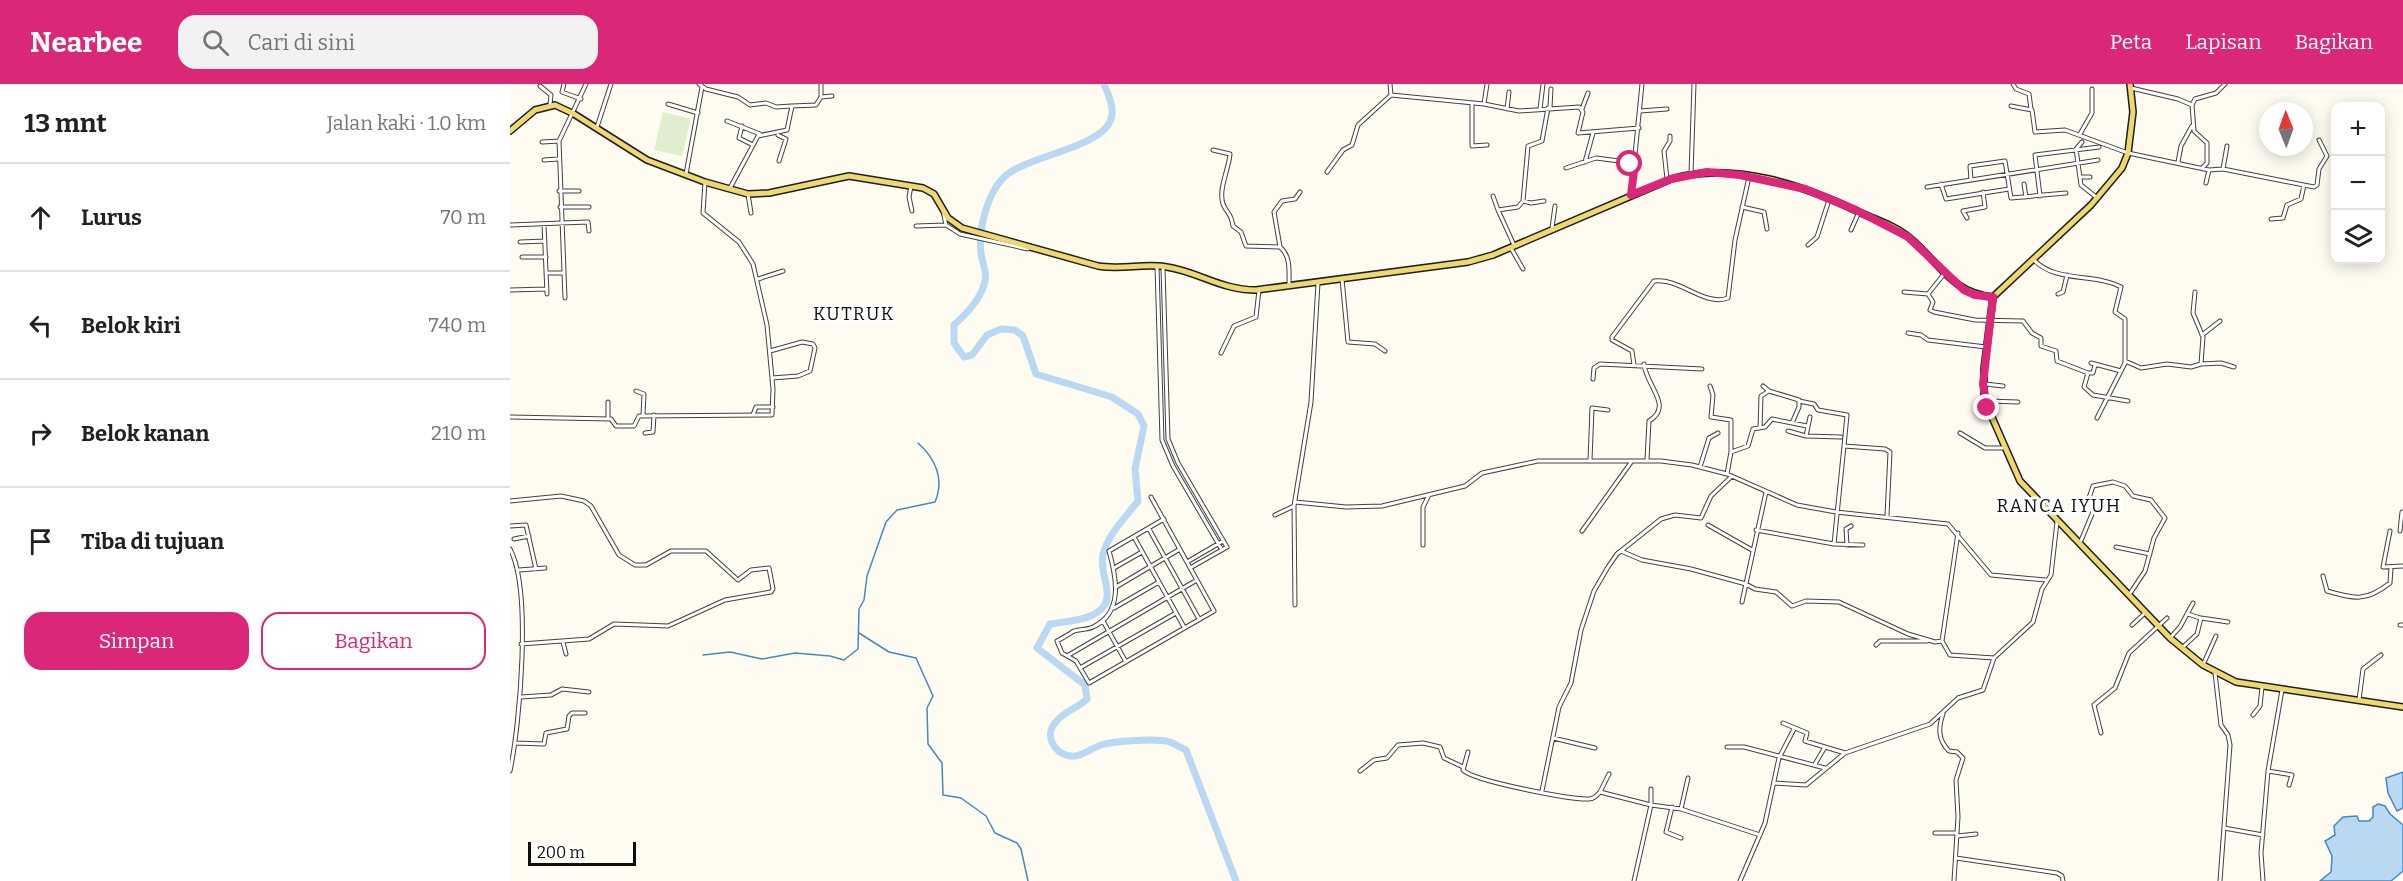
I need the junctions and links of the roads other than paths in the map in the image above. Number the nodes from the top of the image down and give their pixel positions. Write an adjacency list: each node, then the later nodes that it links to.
1 (564, 84): 22 (street)
2 (586, 84): 22 (street)
3 (611, 84): 42 (street)
4 (821, 84): 21 (street)
5 (1390, 84): 19 (street)
6 (1487, 84): 25 (street)
7 (1543, 84): 32 (street)
8 (1642, 84): 36 (street)
9 (1694, 84): 75 (street)
10 (2013, 84): 34 (street)
11 (2225, 84): 27 (street)
12 (540, 86): 26 (street)
13 (700, 86): 28 (street); 37 (street)
14 (2131, 86): 27 (street); 60 (main road)
15 (2092, 88): 48 (street)
16 (1551, 89): 30 (street)
17 (1509, 92): 31 (street)
18 (1588, 93): 35 (street)
19 (1391, 95): 23 (street); 74 (street)
20 (832, 96): 21 (street)
21 (821, 97): 28 (street)
22 (581, 99): 38 (street)
23 (1472, 103): 25 (street); 55 (street)
24 (668, 104): 37 (street)
25 (1484, 104): 31 (street)
26 (550, 105): 38 (main road); 44 (main road)
27 (2192, 105): 41 (street)
28 (792, 106): 47 (street)
29 (2011, 106): 34 (street)
30 (1549, 107): 32 (street); 35 (street); 104 (street)
31 (1507, 109): 32 (street)
32 (1540, 109)
33 (1667, 109): 36 (street)
34 (2031, 109): 48 (street)
35 (1582, 110): 45 (street)
36 (1640, 111): 43 (street)
37 (698, 113): 77 (street)
38 (574, 114): 42 (main road); 52 (street)
39 (726, 121): 40 (street)
40 (742, 126): 46 (street); 54 (street)
41 (2192, 126): 66 (street); 69 (street)
42 (597, 127): 77 (main road)
43 (1639, 128): 45 (street); 67 (street)
44 (510, 131)
45 (1593, 133): 65 (street)
46 (760, 134): 47 (street); 54 (street)
47 (777, 134): 64 (street)
48 (2080, 134): 60 (street)
49 (1670, 136): 82 (street)
50 (2319, 140): 87 (street)
51 (542, 141): 52 (street)
52 (559, 141): 62 (street)
53 (2082, 142): 58 (street)
54 (751, 144): 90 (street)
55 (1487, 145)
56 (2227, 146): 72 (street)
57 (2099, 147): 58 (street)
58 (2076, 149): 68 (street); 73 (street)
59 (1212, 150): 131 (street)
60 (2128, 153): 66 (street); 103 (main road)
61 (544, 159): 62 (street)
62 (558, 159): 92 (street)
63 (2098, 160): 68 (street)
64 (779, 161)
65 (1584, 162): 67 (street); 70 (street)
66 (2178, 162): 69 (street)
67 (1635, 163): 98 (street)
68 (2078, 164): 73 (street); 79 (street)
69 (2203, 167): 71 (street)
70 (1566, 168)
71 (2209, 170): 72 (street); 84 (street)
72 (2223, 170): 87 (street)
73 (2036, 171): 76 (street); 100 (street)
74 (1328, 172)
75 (1691, 174): 78 (main road); 82 (main road)
76 (2008, 175): 81 (street); 81 (street); 91 (street)
77 (686, 176): 83 (main road)
78 (1749, 177): 102 (main road); 109 (street)
79 (2080, 177): 80 (street); 103 (street)
80 (2090, 177)
81 (1971, 180): 85 (street)
82 (1667, 181): 98 (main road)
83 (705, 182): 90 (main road); 142 (street)
84 (2206, 183)
85 (1941, 184): 89 (street); 95 (street)
86 (2024, 184): 101 (street)
87 (2304, 185): 116 (street)
88 (911, 186): 97 (main road); 111 (street); 112 (main road)
89 (1927, 187)
90 (729, 189): 97 (main road)
91 (2009, 189): 95 (street); 101 (street)
92 (559, 191): 93 (street); 107 (street)
93 (579, 191)
94 (1300, 192): 131 (street)
95 (1983, 192): 115 (street)
96 (2066, 192): 100 (street)
97 (748, 194): 114 (street)
98 (1631, 195): 122 (main road)
99 (1493, 196): 110 (street)
100 (2040, 196): 101 (street)
101 (2026, 197)
102 (1829, 198): 113 (main road); 129 (street)
103 (2097, 199): 134 (main road)
104 (1523, 201): 105 (street); 110 (street)
105 (1544, 201)
106 (1555, 206): 122 (street)
107 (560, 207): 108 (street); 118 (street)
108 (590, 207)
109 (1742, 207): 123 (street); 166 (street)
110 (1498, 210): 130 (street)
111 (912, 211)
112 (943, 211): 120 (street); 126 (main road)
113 (1859, 212): 124 (street); 140 (main road)
114 (751, 213)
115 (1967, 218)
116 (2271, 219)
117 (544, 224): 118 (street); 119 (street); 127 (street)
118 (561, 224): 125 (street); 139 (street)
119 (510, 225)
120 (946, 225): 121 (street); 126 (street)
121 (916, 226)
122 (1552, 228): 130 (main road)
123 (1767, 229)
124 (1851, 230)
125 (589, 231)
126 (963, 231): 135 (main road)
127 (545, 240): 128 (street); 132 (street)
128 (520, 242)
129 (1808, 245)
130 (1512, 246): 136 (street); 143 (main road)
131 (1280, 247): 145 (street)
132 (546, 257): 133 (street); 138 (street)
133 (522, 258)
134 (2032, 259): 141 (street); 154 (main road)
135 (1160, 266): 148 (main road); 241 (street); 242 (street)
136 (1523, 269)
137 (783, 271): 142 (street)
138 (546, 273): 139 (street); 146 (street)
139 (563, 273): 155 (street)
140 (1945, 273): 152 (street); 154 (main road)
141 (2067, 275): 153 (street); 164 (street)
142 (758, 279): 161 (street)
143 (1342, 279): 144 (main road); 162 (street)
144 (1318, 283): 145 (main road); 220 (street)
145 (1289, 286): 148 (main road)
146 (547, 289): 147 (street); 151 (street)
147 (510, 290)
148 (1259, 290): 163 (street)
149 (1904, 292): 152 (street)
150 (2195, 292): 159 (street)
151 (547, 294)
152 (1929, 294): 156 (street)
153 (2058, 294)
154 (1993, 297): 156 (main road)
155 (565, 298)
156 (1991, 321): 160 (main road); 173 (street)
157 (2220, 321): 159 (street)
158 (1908, 333): 160 (street)
159 (2202, 335): 169 (street)
160 (1988, 347): 176 (main road)
161 (770, 351): 174 (street); 174 (street)
162 (1385, 351)
163 (1221, 353)
164 (2125, 361): 169 (street); 172 (street)
165 (2091, 363): 168 (street)
166 (1634, 364): 167 (street); 175 (street)
167 (1644, 364): 171 (street); 210 (street)
168 (2096, 364): 172 (street); 173 (street)
169 (2201, 364): 170 (street)
170 (2234, 367)
171 (1702, 369)
172 (2121, 371): 182 (street)
173 (2088, 373): 182 (street)
174 (772, 378): 188 (street)
175 (1593, 379)
176 (1983, 384): 179 (street); 184 (main road)
177 (1710, 386): 208 (street)
178 (1763, 386): 180 (street)
179 (2003, 386)
180 (1769, 391): 183 (street); 199 (street)
181 (636, 392): 192 (street)
182 (2108, 399): 185 (street); 196 (street)
183 (1799, 401): 197 (street); 206 (street)
184 (1984, 401): 187 (street); 207 (main road)
185 (2128, 401)
186 (608, 402): 195 (street)
187 (2018, 402)
188 (774, 408): 191 (street); 191 (street)
189 (1608, 410): 209 (street)
190 (654, 415): 191 (street); 192 (street); 201 (street)
191 (753, 415)
192 (643, 416): 195 (street)
193 (510, 417): 195 (street)
194 (1810, 417): 198 (street)
195 (608, 418)
196 (2097, 418)
197 (1792, 423): 198 (street); 199 (street)
198 (1807, 426): 204 (street)
199 (1760, 428): 208 (street)
200 (1788, 431): 204 (street)
201 (645, 433)
202 (1718, 433): 212 (street)
203 (1960, 433): 207 (street)
204 (1806, 435): 205 (street)
205 (1841, 437)
206 (1844, 446): 223 (street); 226 (street)
207 (2005, 448): 228 (main road)
208 (1731, 452): 213 (street)
209 (1590, 460): 211 (street); 216 (street)
210 (1647, 460): 211 (street); 212 (street)
211 (1632, 461): 234 (street)
212 (1700, 467): 213 (street)
213 (1727, 474): 214 (street)
214 (1732, 476): 215 (street); 253 (street)
215 (1766, 492): 223 (street); 233 (street)
216 (1429, 495): 220 (street); 244 (street)
217 (1151, 497): 227 (street)
218 (2089, 498): 255 (street)
219 (510, 501): 295 (street)
220 (1294, 504): 225 (street); 277 (street)
221 (2095, 507): 247 (street)
222 (2402, 507): 224 (street)
223 (1836, 512): 226 (street); 243 (street)
224 (2402, 512): 236 (street)
225 (1275, 515)
226 (1887, 516): 237 (street)
227 (1164, 519): 232 (street); 250 (street)
228 (2057, 522): 247 (main road); 268 (street)
229 (1708, 525): 252 (street)
230 (510, 526): 238 (street)
231 (1851, 526): 245 (street)
232 (1148, 528): 239 (street); 256 (street)
233 (1756, 530): 243 (street); 252 (street)
234 (1582, 531)
235 (2390, 531): 263 (street)
236 (2400, 531)
237 (1958, 533): 268 (street); 294 (street)
238 (529, 536): 240 (street); 264 (street)
239 (1134, 537): 254 (street); 261 (street)
240 (514, 539)
241 (1223, 541): 242 (street); 251 (street)
242 (1218, 544): 251 (street); 257 (street)
243 (1834, 544): 245 (street)
244 (1423, 545)
245 (1847, 545): 246 (street)
246 (1863, 545)
247 (2080, 545): 273 (main road)
248 (2116, 547): 255 (street)
249 (510, 549): 265 (street)
250 (1180, 549): 256 (street); 257 (street)
251 (1222, 550): 262 (street)
252 (1752, 550): 270 (street)
253 (1622, 551): 270 (street); 320 (street)
254 (1142, 552): 259 (street); 261 (street)
255 (2150, 554): 273 (street)
256 (1165, 558): 259 (street); 272 (street)
257 (1187, 562): 262 (street)
258 (2403, 566): 263 (street)
259 (1150, 567): 269 (street); 271 (street)
260 (545, 568): 264 (street)
261 (1114, 568): 271 (street)
262 (1190, 568): 267 (street)
263 (2391, 568): 266 (street)
264 (536, 569): 265 (street)
265 (519, 570): 296 (street)
266 (2323, 576)
267 (1197, 580): 272 (street); 284 (street)
268 (2046, 580): 303 (street)
269 (1159, 582): 274 (street); 278 (street)
270 (1746, 584): 275 (street); 293 (street)
271 (1116, 587): 278 (street)
272 (1182, 589): 274 (street); 284 (street)
273 (2129, 595): 280 (main road)
274 (1167, 597): 279 (street); 290 (street)
275 (1742, 602)
276 (2193, 603): 281 (street)
277 (1295, 605)
278 (1113, 609): 285 (street)
279 (1176, 613): 289 (street); 298 (street)
280 (2145, 614): 287 (street); 288 (main road)
281 (2188, 614): 283 (street); 292 (street)
282 (2167, 618): 288 (street)
283 (2201, 618): 286 (street); 299 (street)
284 (1199, 619): 289 (street)
285 (1103, 621): 290 (street); 302 (street)
286 (2228, 622)
287 (2132, 625)
288 (2159, 627): 292 (main road); 319 (street)
289 (1184, 628): 304 (street)
290 (1109, 631): 298 (street); 302 (street)
291 (2216, 636): 305 (street)
292 (2170, 638): 299 (main road)
293 (1929, 640): 294 (street); 297 (street)
294 (1942, 641): 303 (street)
295 (563, 642): 296 (street); 300 (street)
296 (520, 644): 311 (street)
297 (1876, 645)
298 (1117, 646): 304 (street); 306 (street)
299 (2182, 648): 305 (main road)
300 (566, 654)
301 (2381, 655): 312 (street)
302 (1067, 656): 306 (street)
303 (1994, 658): 315 (street)
304 (1126, 662): 306 (street)
305 (2203, 665): 307 (main road)
306 (1080, 668)
307 (2215, 673): 308 (main road); 344 (street)
308 (2262, 687): 309 (main road); 316 (street)
309 (2282, 690): 312 (main road); 333 (street)
310 (590, 692): 311 (street)
311 (521, 697): 321 (street)
312 (2359, 700): 313 (main road)
313 (2403, 707)
314 (585, 713): 321 (street)
315 (1944, 714): 326 (street); 346 (street)
316 (2253, 715)
317 (1783, 723): 318 (street)
318 (1794, 729): 323 (street); 327 (street)
319 (2101, 733)
320 (1553, 738): 324 (street); 339 (street)
321 (516, 743): 331 (street)
322 (1727, 747): 327 (street)
323 (1825, 747): 326 (street); 328 (street)
324 (1595, 748)
325 (1468, 752): 329 (street)
326 (1845, 753): 330 (street)
327 (1779, 757): 328 (street); 336 (street)
328 (1815, 764): 330 (street)
329 (1463, 767): 332 (street); 339 (street)
330 (1825, 768): 336 (street)
331 (510, 771)
332 (1360, 771)
333 (2268, 771): 337 (street); 349 (street)
334 (1609, 774): 340 (street)
335 (1689, 778): 343 (street)
336 (1774, 783): 348 (street)
337 (2289, 785)
338 (1651, 789): 341 (street)
339 (1542, 791): 340 (street)
340 (1600, 792): 341 (street)
341 (1651, 805): 342 (street); 352 (street)
342 (1672, 807): 343 (street); 350 (street)
343 (1681, 809): 348 (street)
344 (2224, 828): 349 (street); 356 (street)
345 (1935, 833): 346 (street)
346 (1957, 834): 347 (street); 351 (street)
347 (1976, 834)
348 (1760, 835): 353 (street)
349 (2263, 835): 357 (street)
350 (1681, 838)
351 (1956, 858): 354 (street); 355 (street)
352 (1634, 881)
353 (1740, 881)
354 (1954, 881)
355 (2063, 881)
356 (2220, 881)
357 (2263, 881)

